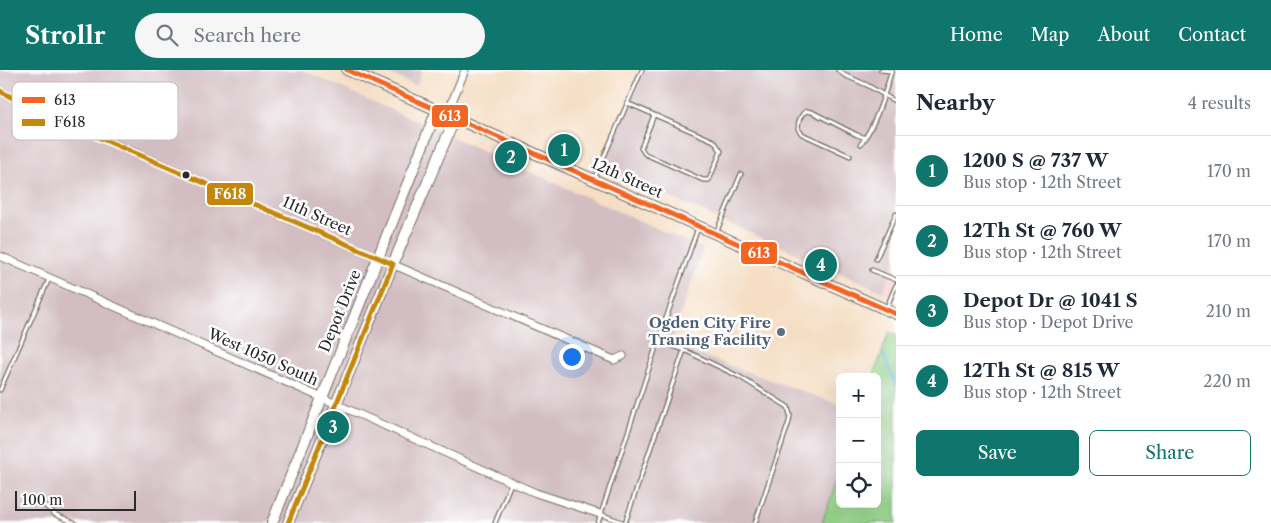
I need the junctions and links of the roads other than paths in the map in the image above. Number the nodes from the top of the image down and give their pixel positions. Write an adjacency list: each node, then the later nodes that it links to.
1 (347, 70): 7 (main road, 12th Street)
2 (465, 70): 13 (street, Depot Drive)
3 (642, 70): 12 (lane)
4 (838, 70): 9 (lane)
5 (881, 70): 6 (lane)
6 (892, 71): 9 (lane)
7 (363, 73): 13 (main road, 12th Street)
8 (0, 92): 10 (street, 11th Street)
9 (885, 96): 11 (lane); 15 (lane)
10 (12, 98)
11 (896, 102)
12 (627, 103): 14 (lane); 20 (lane)
13 (446, 114): 20 (main road, 12th Street); 25 (main road, Depot Drive); 27 (main road, Depot Drive)
14 (654, 115): 14 (lane)
15 (866, 138): 17 (lane); 18 (lane)
16 (105, 140): 25 (street, 11th Street)
17 (861, 144)
18 (850, 156)
19 (742, 174): 23 (lane)
20 (594, 180): 22 (main road, 12th Street)
21 (896, 214): 26 (lane)
22 (699, 226): 23 (main road, 12th Street); 34 (lane)
23 (715, 234): 32 (main road, 12th Street)
24 (0, 256): 29 (street, West 1050 South)
25 (377, 258): 27 (street, 11th Street); 38 (main road, Depot Drive)
26 (876, 259)
27 (392, 264): 36 (street, 11th Street); 39 (main road, Depot Drive)
28 (872, 270): 30 (lane)
29 (50, 278): 37 (lane); 38 (street, West 1050 South)
30 (896, 280)
31 (896, 285): 32 (lane)
32 (886, 310): 33 (main road, 12th Street)
33 (896, 314)
34 (658, 341): 35 (lane); 42 (lane)
35 (684, 350): 42 (lane); 48 (lane)
36 (623, 356)
37 (0, 390)
38 (322, 398): 39 (street, West 1050 South); 44 (main road, Depot Drive)
39 (336, 404): 40 (street, West 1050 South); 45 (main road, Depot Drive)
40 (511, 482): 42 (street, West 1050 South); 46 (lane)
41 (43, 504): 43 (lane)
42 (600, 514): 47 (lane)
43 (75, 523)
44 (272, 523)
45 (288, 523)
46 (495, 523)
47 (598, 523)
48 (754, 523)

